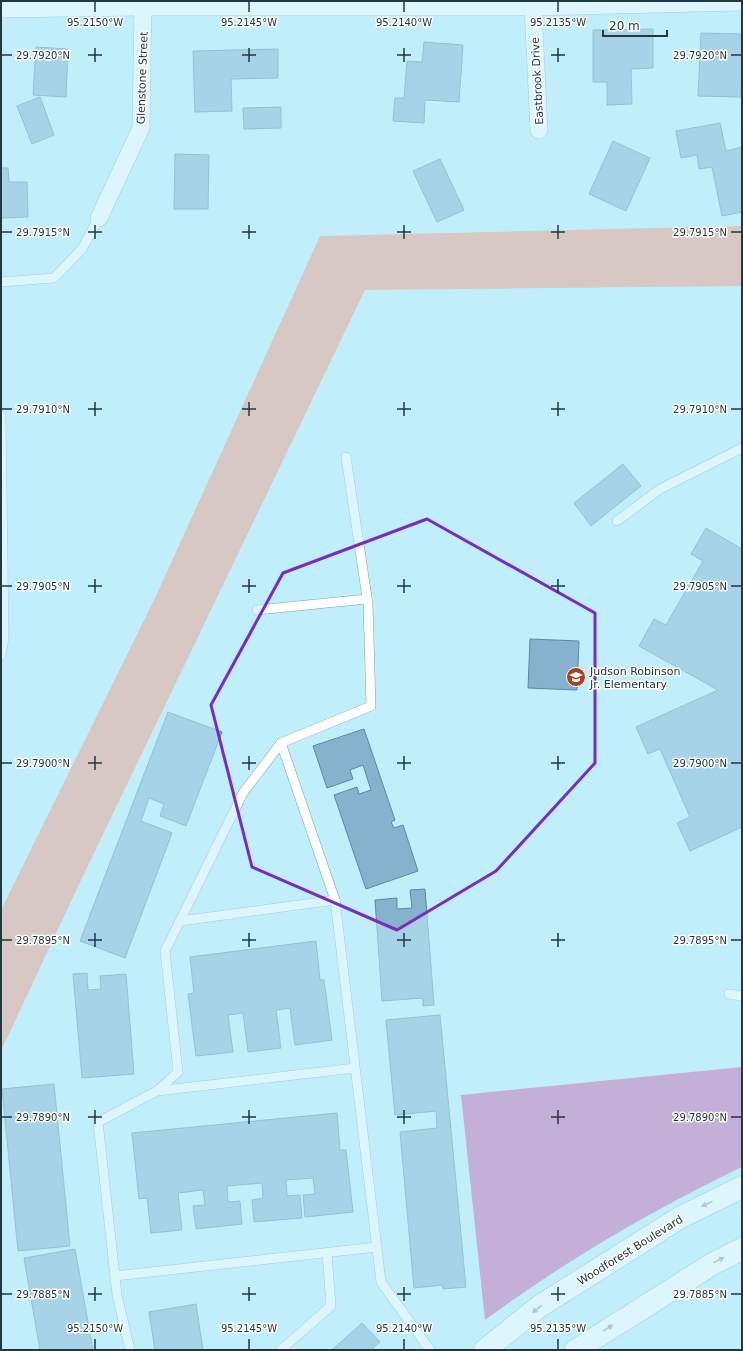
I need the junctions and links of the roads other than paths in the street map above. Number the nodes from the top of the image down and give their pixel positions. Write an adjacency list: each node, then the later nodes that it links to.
1 (742, 2): 3 (street)
2 (143, 4): 3 (street); 4 (street); 6 (street, Glenstone Street)
3 (533, 7): 5 (street, Eastbrook Drive)
4 (1, 9)
5 (539, 130)
6 (99, 218): 7 (lane)
7 (1, 282)
8 (1, 416): 14 (lane)
9 (742, 448): 11 (lane)
10 (346, 457): 12 (lane)
11 (617, 520)
12 (367, 600): 13 (lane); 15 (lane)
13 (257, 610)
14 (1, 655)
15 (281, 743): 16 (lane); 17 (lane)
16 (335, 900): 17 (lane); 20 (lane)
17 (180, 921): 21 (lane)
18 (729, 994): 19 (lane)
19 (742, 996)
20 (355, 1068): 21 (lane); 23 (lane)
21 (157, 1091): 26 (lane)
22 (742, 1187): 30 (main road, Woodforest Boulevard, one-way to 30)
23 (377, 1247): 25 (lane); 29 (lane)
24 (742, 1249): 31 (main road, one-way to 24)
25 (327, 1253): 26 (lane); 28 (lane)
26 (115, 1276): 27 (lane)
27 (130, 1350)
28 (281, 1350)
29 (430, 1350)
30 (485, 1350)
31 (576, 1350)

